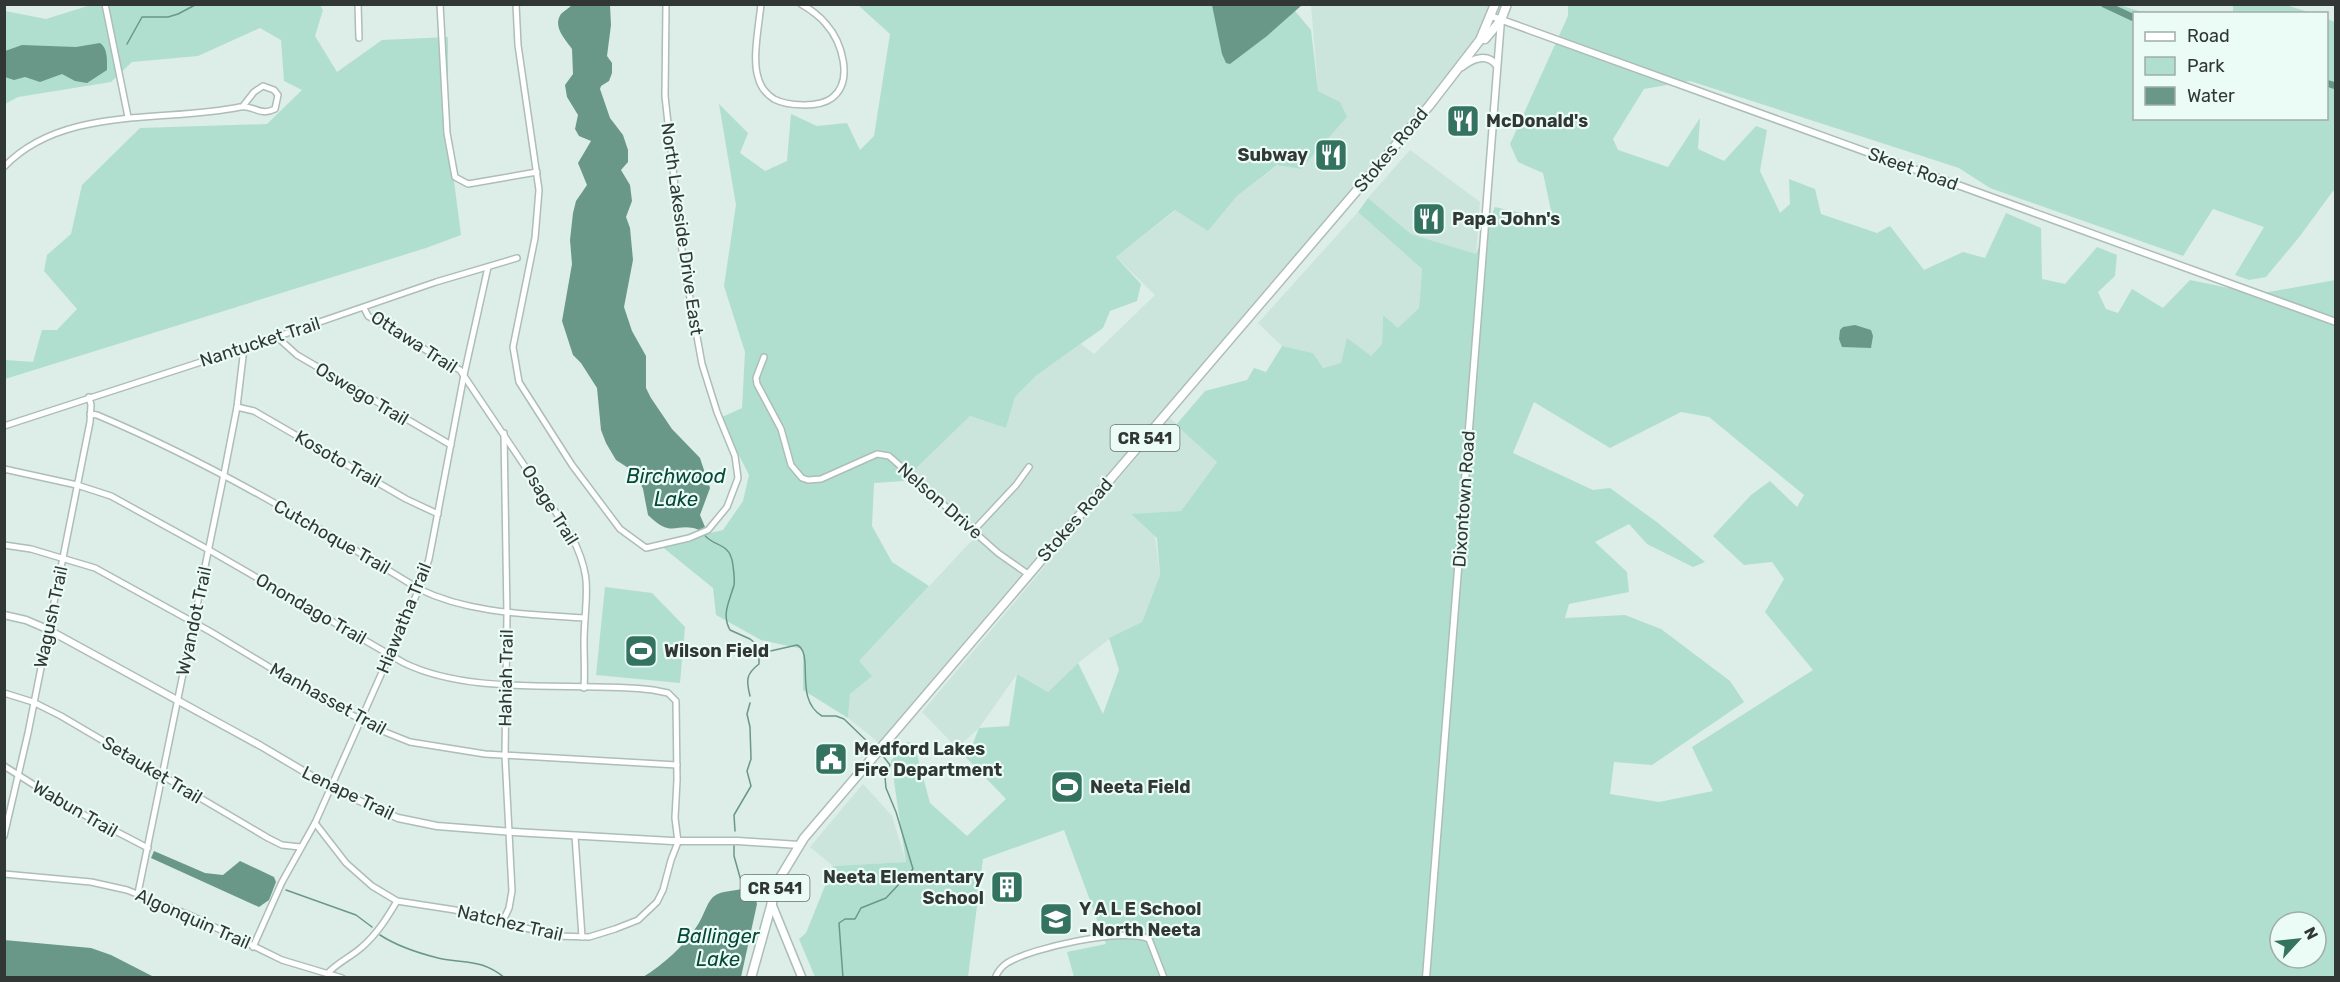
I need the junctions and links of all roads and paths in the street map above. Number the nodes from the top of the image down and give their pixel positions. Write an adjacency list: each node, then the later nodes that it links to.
1 (105, 4): 17 (street)
2 (358, 4): 12 (street)
3 (440, 4): 19 (street)
4 (516, 4): 19 (street)
5 (666, 4): 19 (street, North Lakeside Drive East)
6 (761, 4): 7 (street)
7 (801, 4)
8 (1495, 4): 10 (main road, Stokes Road / CR 541)
9 (1504, 4): 11 (main road)
10 (1491, 16): 11 (street, Skeet Road); 13 (main road, Stokes Road / CR 541)
11 (1501, 20): 13 (main road, Stokes Road / CR 541); 14 (street, Dixontown Road); 23 (street, Skeet Road)
12 (359, 38)
13 (1467, 59): 15 (main road, Stokes Road / CR 541)
14 (1497, 67): 15 (street); 85 (street, Dixontown Road)
15 (1457, 71): 43 (main road, Stokes Road / CR 541)
16 (243, 106): 16 (street); 17 (street)
17 (128, 117): 18 (street)
18 (4, 167)
19 (537, 172)
20 (516, 258): 21 (street, Nantucket Trail)
21 (488, 267): 22 (street, Nantucket Trail); 27 (street, Hiawatha Trail)
22 (364, 308): 24 (street, Nantucket Trail); 27 (street, Ottawa Trail)
23 (2336, 322)
24 (277, 337): 25 (street, Nantucket Trail); 33 (street, Oswego Trail)
25 (244, 348): 28 (street, Nantucket Trail); 29 (street, Wyandot Trail)
26 (764, 357): 39 (street, Nelson Drive)
27 (464, 375): 32 (street, Osage Trail); 33 (street, Hiawatha Trail)
28 (89, 397): 30 (street, Wagush Trail); 31 (street, Nantucket Trail)
29 (237, 407): 36 (street, Wyandot Trail); 38 (street, Kosoto Trail)
30 (90, 414): 36 (street, Cutchoque Trail); 37 (street, Wagush Trail)
31 (4, 426)
32 (504, 433): 45 (street, Hahiah Trail); 47 (street, Osage Trail)
33 (451, 445): 38 (street, Hiawatha Trail)
34 (1029, 467): 39 (street)
35 (4, 469): 37 (street, Onondago Trail)
36 (224, 474): 41 (street, Wyandot Trail); 44 (street, Cutchoque Trail)
37 (77, 485): 41 (street, Onondago Trail); 42 (street, Wagush Trail)
38 (438, 514): 44 (street, Hiawatha Trail)
39 (974, 530): 43 (street, Nelson Drive)
40 (4, 545): 42 (street, Manhasset Trail)
41 (209, 550): 48 (street, Wyandot Trail); 50 (street, Onondago Trail)
42 (63, 558): 48 (street, Manhasset Trail); 49 (street, Wagush Trail)
43 (1028, 574): 69 (main road, Stokes Road / CR 541)
44 (419, 589): 45 (street, Cutchoque Trail); 50 (street, Hiawatha Trail)
45 (507, 612): 47 (street, Cutchoque Trail); 51 (street, Hahiah Trail)
46 (4, 615): 49 (street, Lenape Trail)
47 (585, 618): 52 (street, Osage Trail)
48 (194, 624): 55 (street, Wyandot Trail); 57 (street, Manhasset Trail)
49 (47, 629): 55 (street, Lenape Trail); 56 (street, Wagush Trail)
50 (390, 655): 51 (street, Onondago Trail); 57 (street, Hiawatha Trail)
51 (507, 684): 52 (street, Onondago Trail); 58 (street, Hahiah Trail)
52 (584, 688): 54 (street, Onondago Trail)
53 (4, 693): 56 (street, Setauket Trail)
54 (668, 694): 59 (street, Natchez Trail)
55 (178, 701): 62 (street, Wyandot Trail); 63 (street, Lenape Trail)
56 (33, 702): 61 (street, Wagush Trail); 62 (street, Setauket Trail)
57 (361, 718): 58 (street, Manhasset Trail); 63 (street, Hiawatha Trail)
58 (505, 755): 59 (street, Manhasset Trail); 65 (street, Hahiah Trail)
59 (677, 765): 68 (street, Natchez Trail)
60 (4, 766): 61 (street, Wabun Trail)
61 (18, 775): 66 (street, Wagush Trail); 71 (street, Wabun Trail)
62 (163, 776): 70 (street, Setauket Trail); 71 (street, Wyandot Trail)
63 (330, 787): 64 (street, Hiawatha Trail); 65 (street, Lenape Trail)
64 (315, 822): 70 (street, Hiawatha Trail); 74 (street, Natchez Trail)
65 (509, 832): 67 (street, Lenape Trail); 76 (street, Hahiah Trail)
66 (4, 836)
67 (575, 836): 68 (street, Lenape Trail); 77 (street)
68 (678, 842): 69 (street, Lenape Trail); 77 (street, Natchez Trail)
69 (799, 845): 75 (main road, Stokes Road / CR 541)
70 (300, 847): 78 (street, Hiawatha Trail)
71 (148, 848): 73 (street, Wyandot Trail)
72 (4, 874): 73 (street, Algonquin Trail)
73 (138, 893): 78 (street, Algonquin Trail)
74 (397, 901): 76 (street, Natchez Trail); 79 (street)
75 (771, 902): 81 (main road, Stokes Road / CR 541); 82 (main road)
76 (503, 921): 77 (street, Natchez Trail)
77 (582, 937)
78 (253, 947): 79 (street, Algonquin Trail)
79 (328, 973): 80 (street, Algonquin Trail)
80 (342, 978)
81 (751, 978)
82 (802, 978)
83 (995, 978): 84 (street)
84 (1164, 978)
85 (1426, 978)

